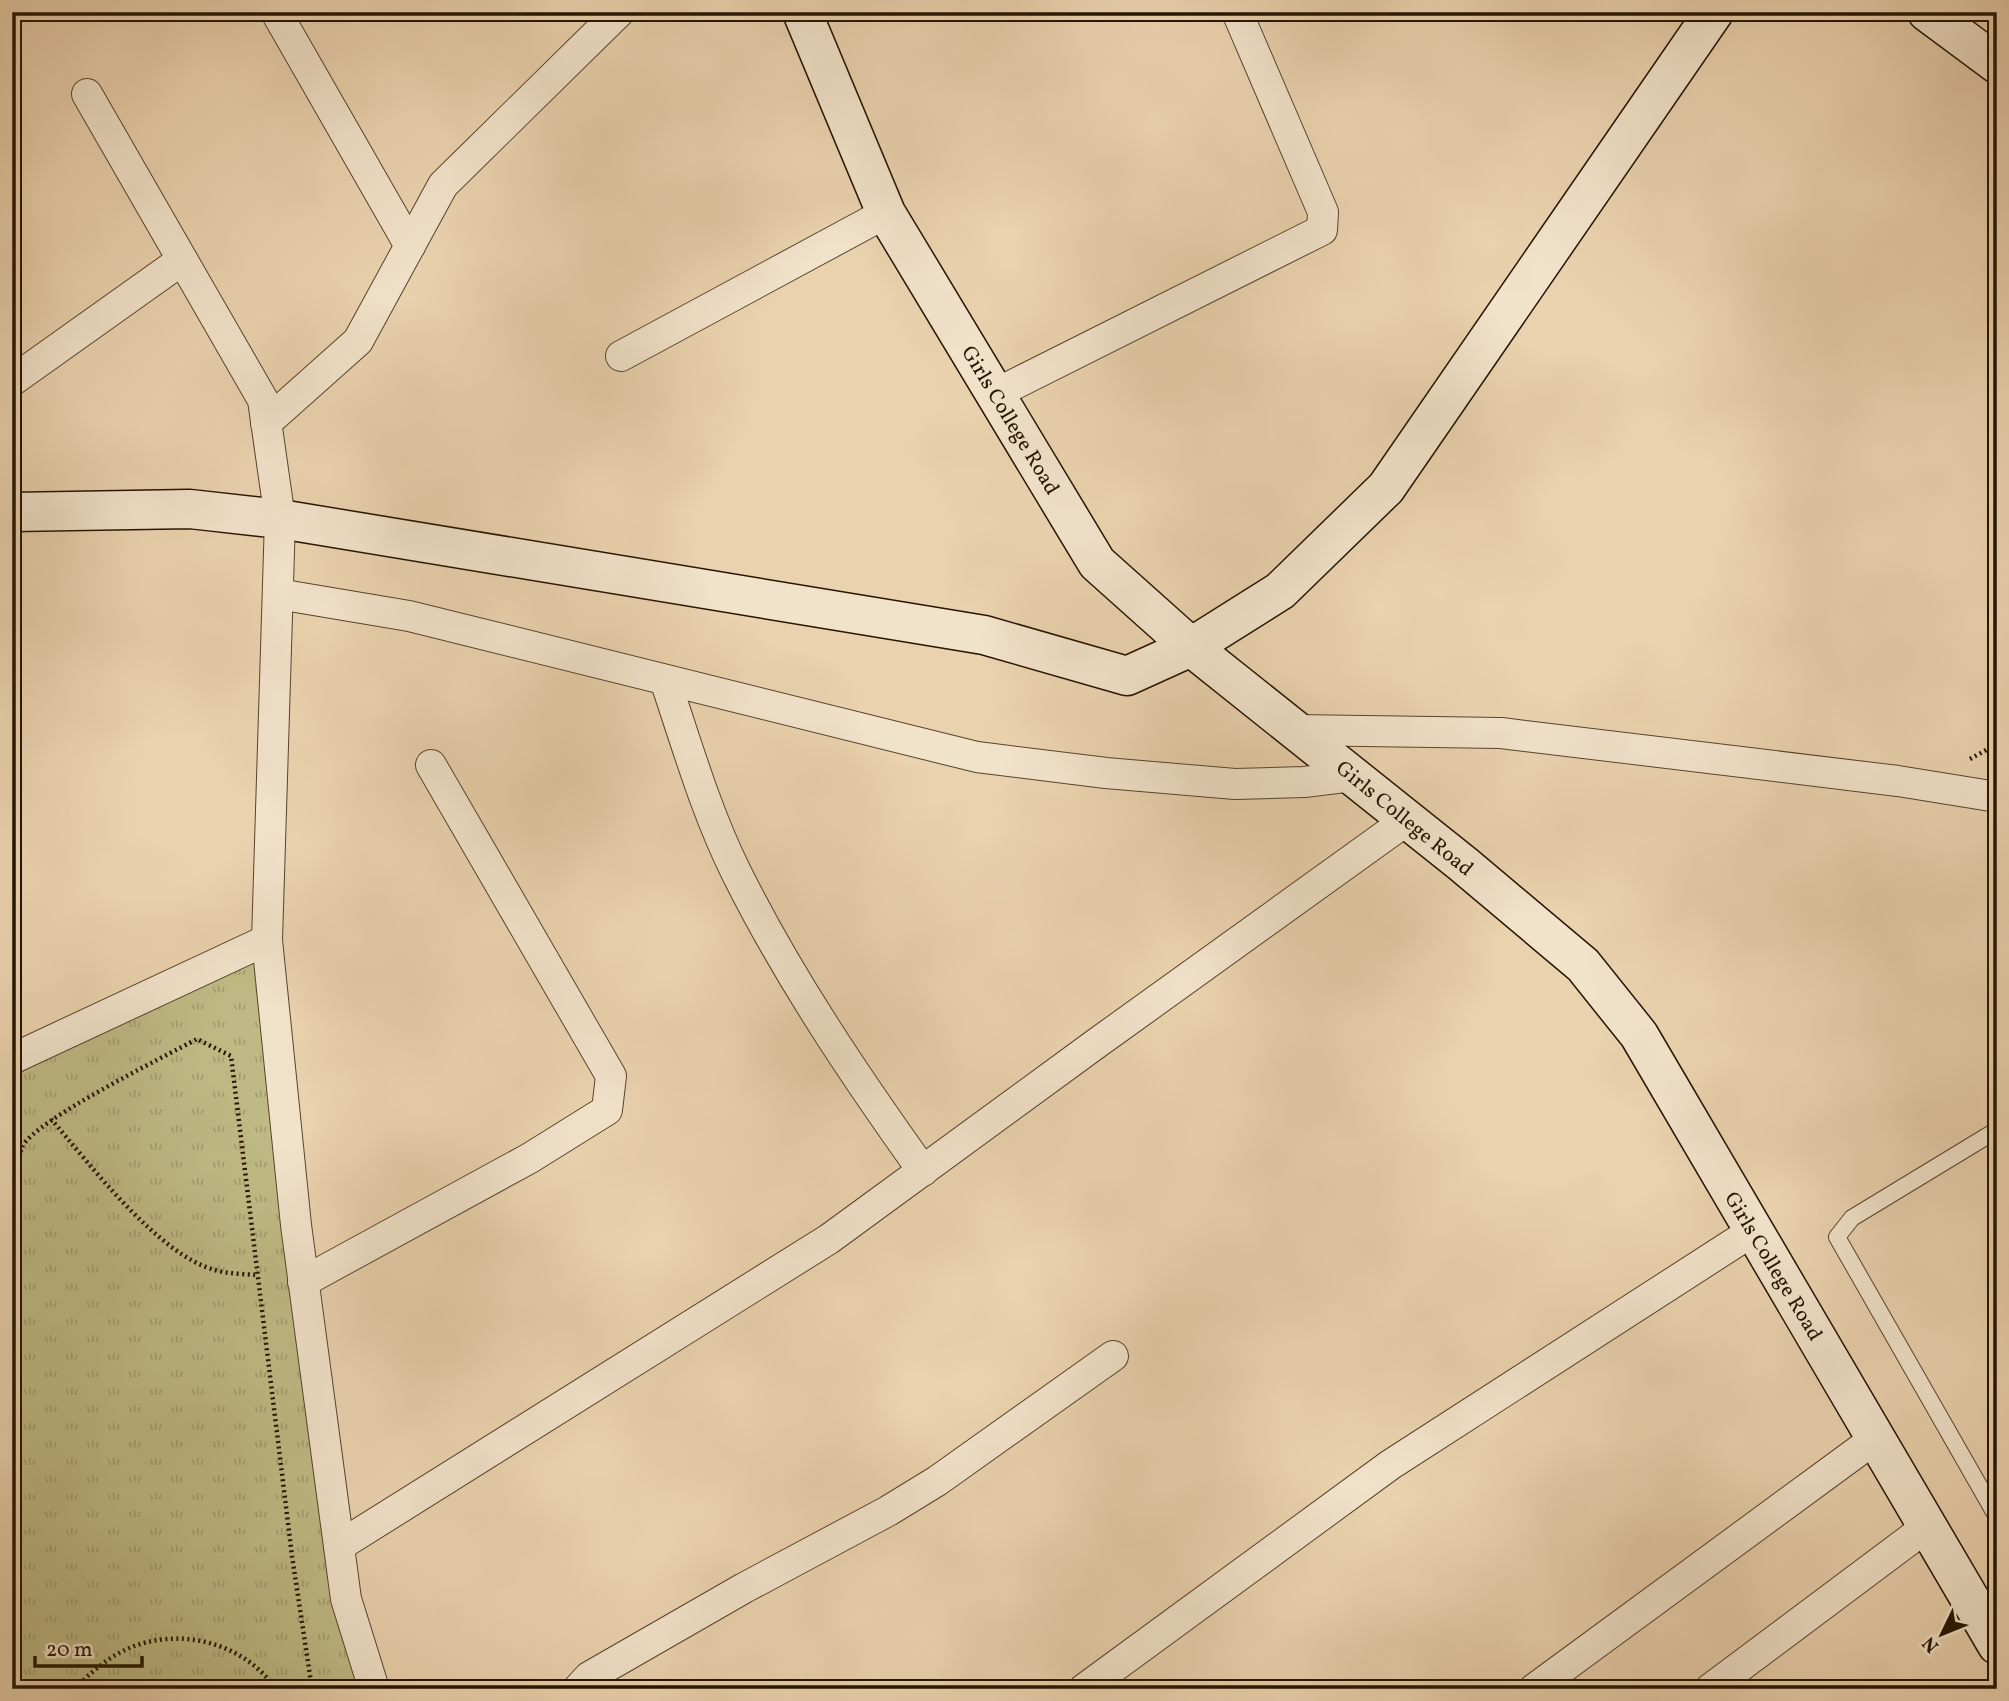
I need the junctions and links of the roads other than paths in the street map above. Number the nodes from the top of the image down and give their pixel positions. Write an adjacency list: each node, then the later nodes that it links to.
1 (276, 12): 10 (street)
2 (619, 12): 10 (street)
3 (802, 12): 9 (street, Girls College Road)
4 (1237, 12): 14 (street)
5 (1714, 12): 19 (street)
6 (1927, 12): 7 (street)
7 (1997, 64)
8 (87, 94): 11 (street)
9 (886, 213): 12 (street); 14 (street, Girls College Road)
10 (410, 246): 15 (street)
11 (182, 260): 13 (street); 15 (street)
12 (621, 356)
13 (12, 381)
14 (995, 394): 19 (street, Girls College Road)
15 (266, 423): 17 (street)
16 (12, 512): 17 (street)
17 (280, 519): 18 (street); 19 (street)
18 (278, 594): 20 (street); 26 (street)
19 (1191, 647): 21 (street, Girls College Road)
20 (665, 680): 23 (street); 29 (street)
21 (1296, 730): 23 (street, Girls College Road); 24 (street)
22 (431, 765): 31 (street)
23 (1353, 776): 25 (street, Girls College Road)
24 (1997, 797)
25 (1407, 820): 29 (street); 30 (street, Girls College Road)
26 (267, 940): 27 (street); 31 (street)
27 (12, 1059)
28 (1997, 1130): 34 (lane)
29 (923, 1171): 36 (street)
30 (1753, 1231): 33 (street, Girls College Road); 40 (street)
31 (303, 1282): 36 (street)
32 (1113, 1356): 39 (street)
33 (1876, 1438): 35 (street, Girls College Road); 41 (street)
34 (1997, 1517)
35 (1928, 1526): 37 (street, Girls College Road); 42 (street)
36 (339, 1546): 38 (street)
37 (1997, 1645)
38 (374, 1689)
39 (578, 1689)
40 (1084, 1689)
41 (1534, 1689)
42 (1710, 1689)

